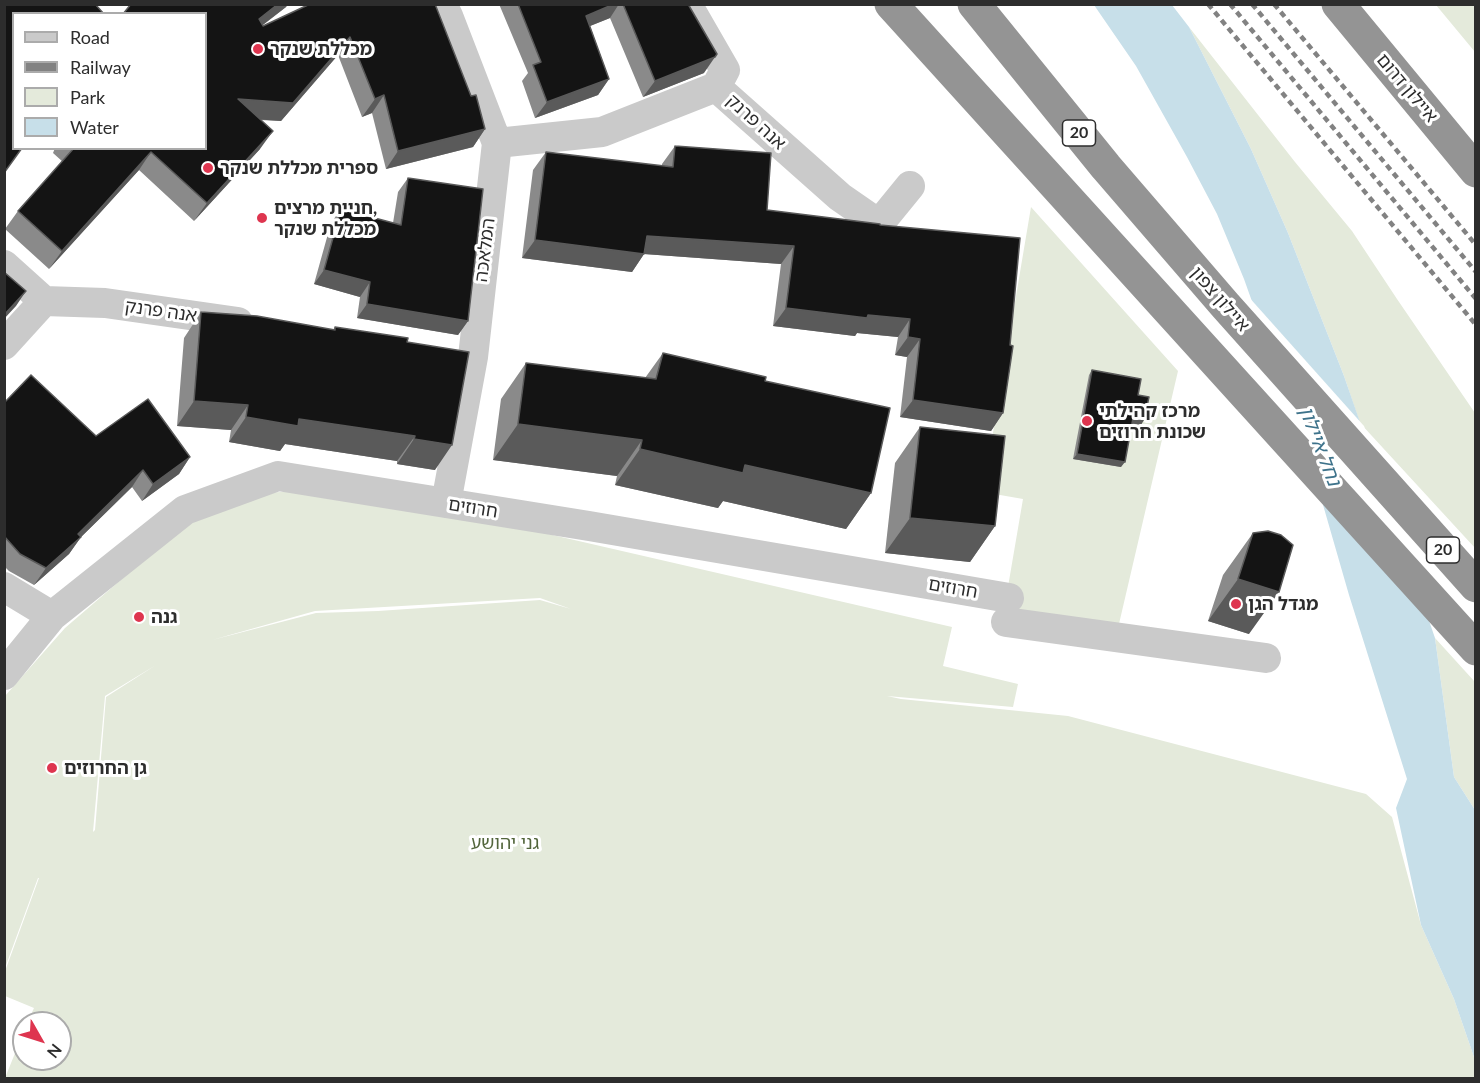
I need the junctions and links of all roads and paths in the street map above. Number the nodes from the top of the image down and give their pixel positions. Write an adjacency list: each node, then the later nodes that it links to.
1 (442, 4): 9 (street, המלאכה)
2 (687, 4): 7 (street)
3 (891, 4): 20 (highway)
4 (974, 4): 17 (highway, איילון צפון / 20)
5 (1338, 4): 8 (highway, איילון דרום)
6 (1350, 4): 8 (highway)
7 (716, 87): 9 (street, אנה פרנק); 11 (street, אנה פרנק)
8 (1423, 107): 10 (highway, איילון דרום)
9 (497, 143): 16 (street, המלאכה)
10 (1476, 171)
11 (910, 186)
12 (4, 265): 13 (street)
13 (44, 301): 14 (street, אנה פרנק); 15 (street)
14 (259, 325)
15 (4, 345)
16 (446, 503): 19 (street, חרוזים); 21 (street, חרוזים)
17 (1476, 586)
18 (4, 587): 19 (street)
19 (52, 616): 22 (street, חרוזים)
20 (1469, 643)
21 (1266, 658)
22 (4, 675)

